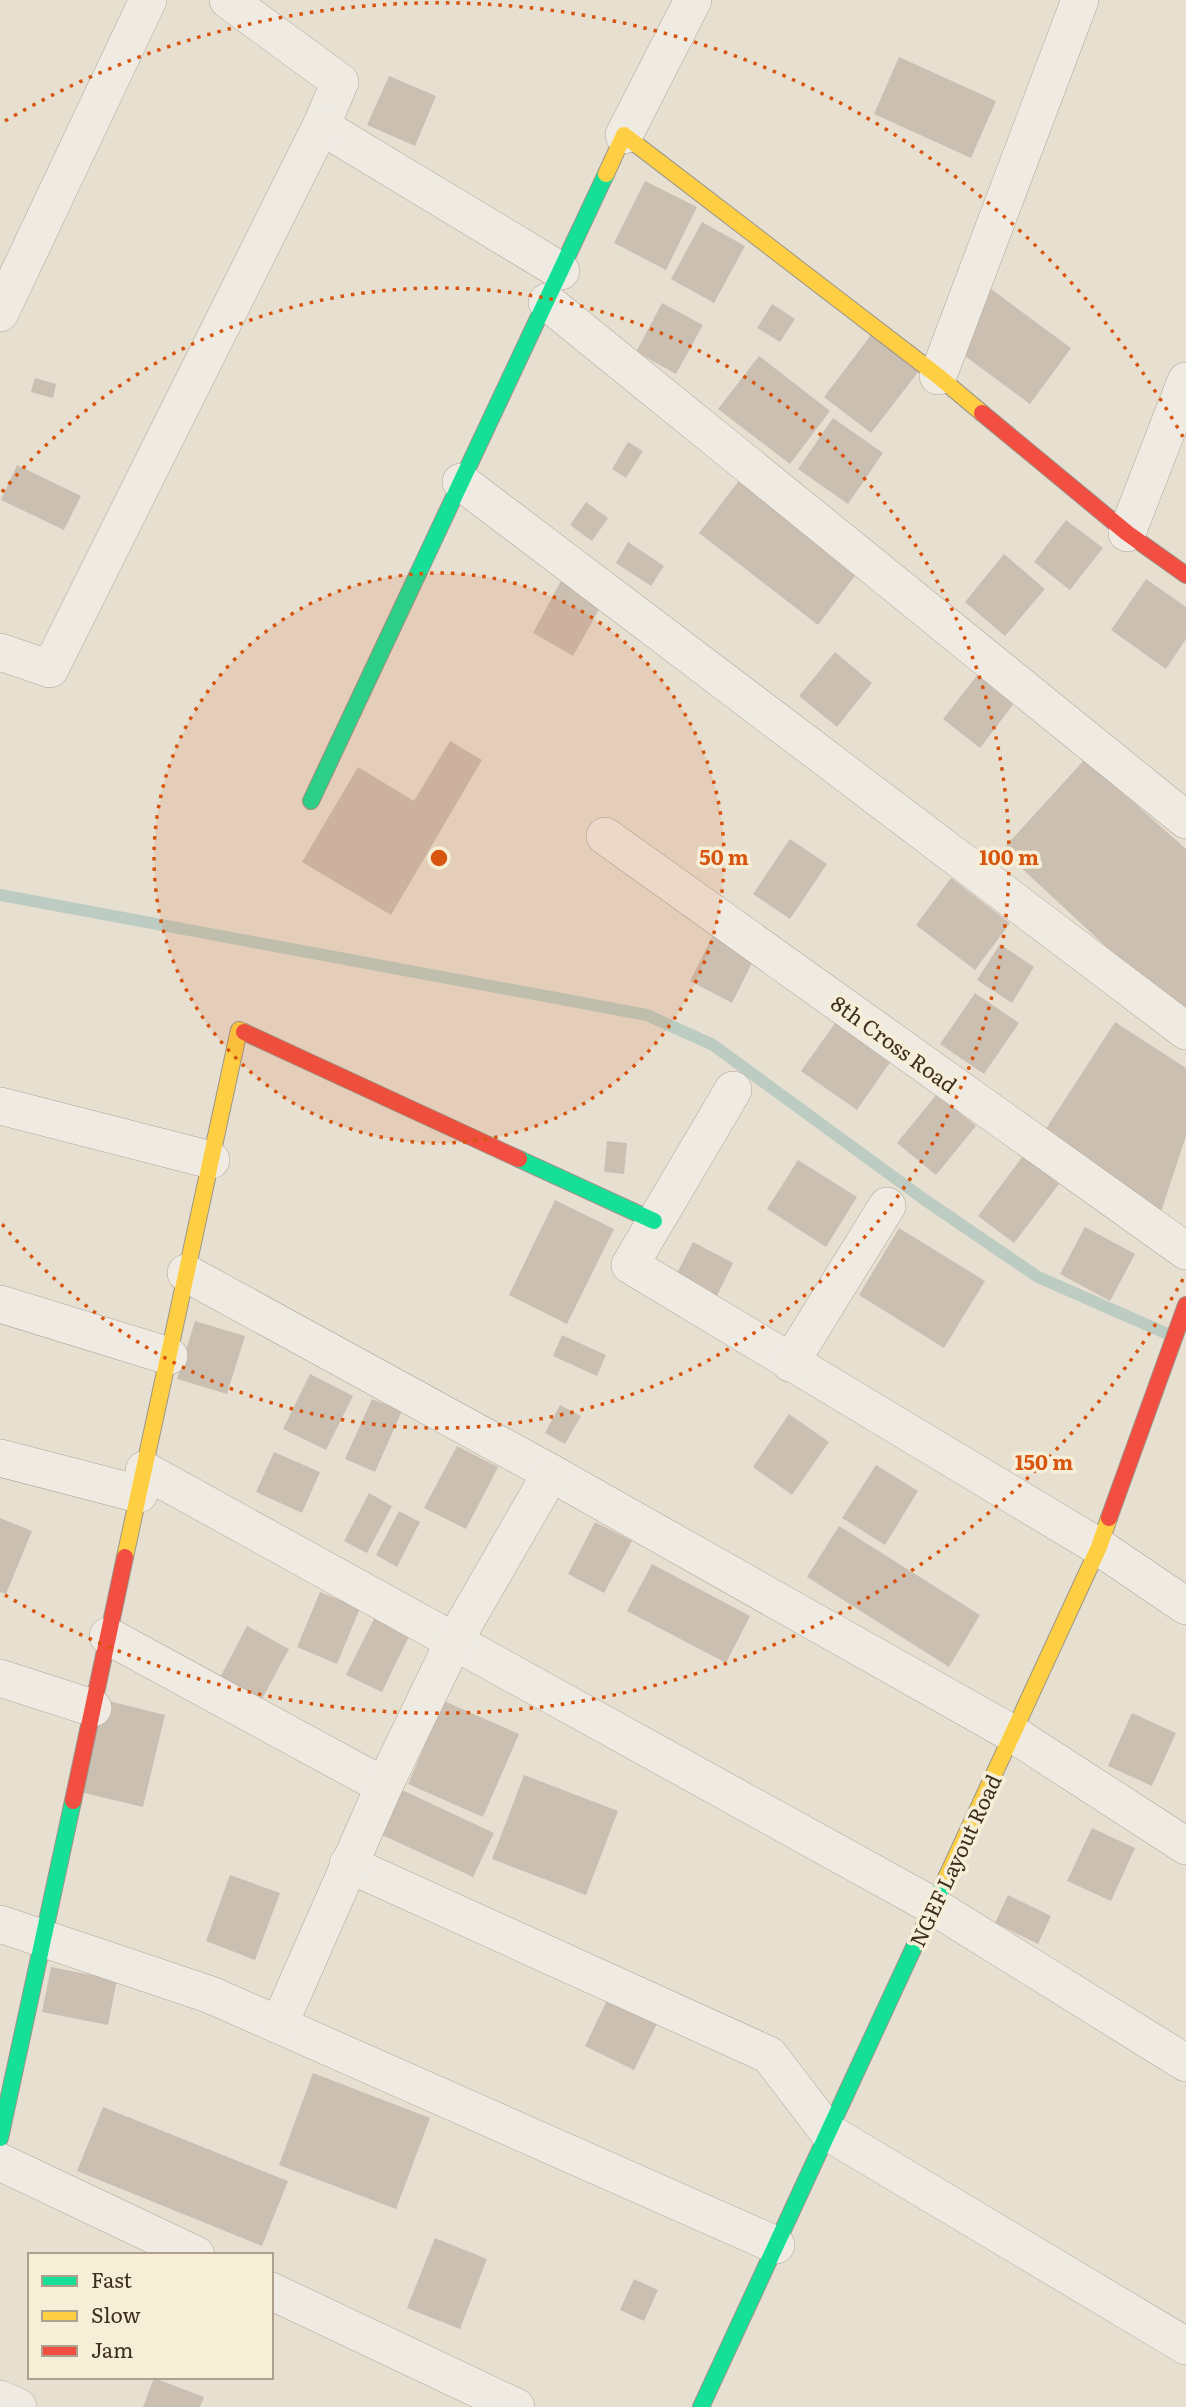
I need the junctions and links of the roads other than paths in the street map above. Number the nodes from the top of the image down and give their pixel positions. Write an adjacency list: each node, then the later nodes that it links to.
1 (148, 0): 8 (street)
2 (228, 0): 5 (street)
3 (693, 0): 6 (street)
4 (1080, 0): 9 (street)
5 (321, 126): 7 (street); 14 (street)
6 (624, 135): 7 (street); 9 (street)
7 (554, 287): 11 (street); 16 (street)
8 (0, 313)
9 (938, 376): 12 (street)
10 (1186, 381): 12 (street)
11 (461, 482): 15 (street); 18 (street)
12 (1127, 533): 13 (street)
13 (1186, 575)
14 (0, 652)
15 (311, 801)
16 (1186, 820)
17 (605, 836): 24 (street, 8th Cross Road)
18 (1186, 1031)
19 (733, 1090): 23 (street)
20 (0, 1106): 21 (street)
21 (211, 1160): 23 (street); 25 (street)
22 (887, 1206): 29 (street)
23 (654, 1221): 29 (street)
24 (1186, 1251)
25 (186, 1273): 28 (street); 31 (street)
26 (0, 1304): 28 (street)
27 (1184, 1311): 33 (street, NGEF Layout Road)
28 (169, 1356): 32 (street)
29 (790, 1363): 33 (street)
30 (0, 1458): 32 (street)
31 (551, 1473): 36 (street); 39 (street)
32 (141, 1482): 35 (street); 36 (street)
33 (1099, 1547): 34 (street); 39 (street, NGEF Layout Road)
34 (1186, 1606)
35 (108, 1636): 38 (street); 40 (street)
36 (453, 1643): 40 (street); 43 (street)
37 (0, 1678): 38 (street)
38 (93, 1708): 45 (street)
39 (1013, 1734): 41 (street); 43 (street, NGEF Layout Road)
40 (384, 1786): 42 (street)
41 (1186, 1846)
42 (348, 1864): 46 (street); 48 (street)
43 (933, 1906): 47 (street); 48 (street, NGEF Layout Road)
44 (0, 1924): 45 (street)
45 (43, 1939): 46 (street); 49 (street)
46 (279, 2025): 51 (street)
47 (1186, 2063)
48 (828, 2132): 51 (street, NGEF Layout Road); 54 (street)
49 (0, 2138)
50 (0, 2162): 52 (street)
51 (776, 2245): 58 (street, NGEF Layout Road)
52 (192, 2253)
53 (273, 2292): 57 (street)
54 (1186, 2346)
55 (0, 2399): 56 (street)
56 (18, 2407)
57 (516, 2407)
58 (701, 2407)

